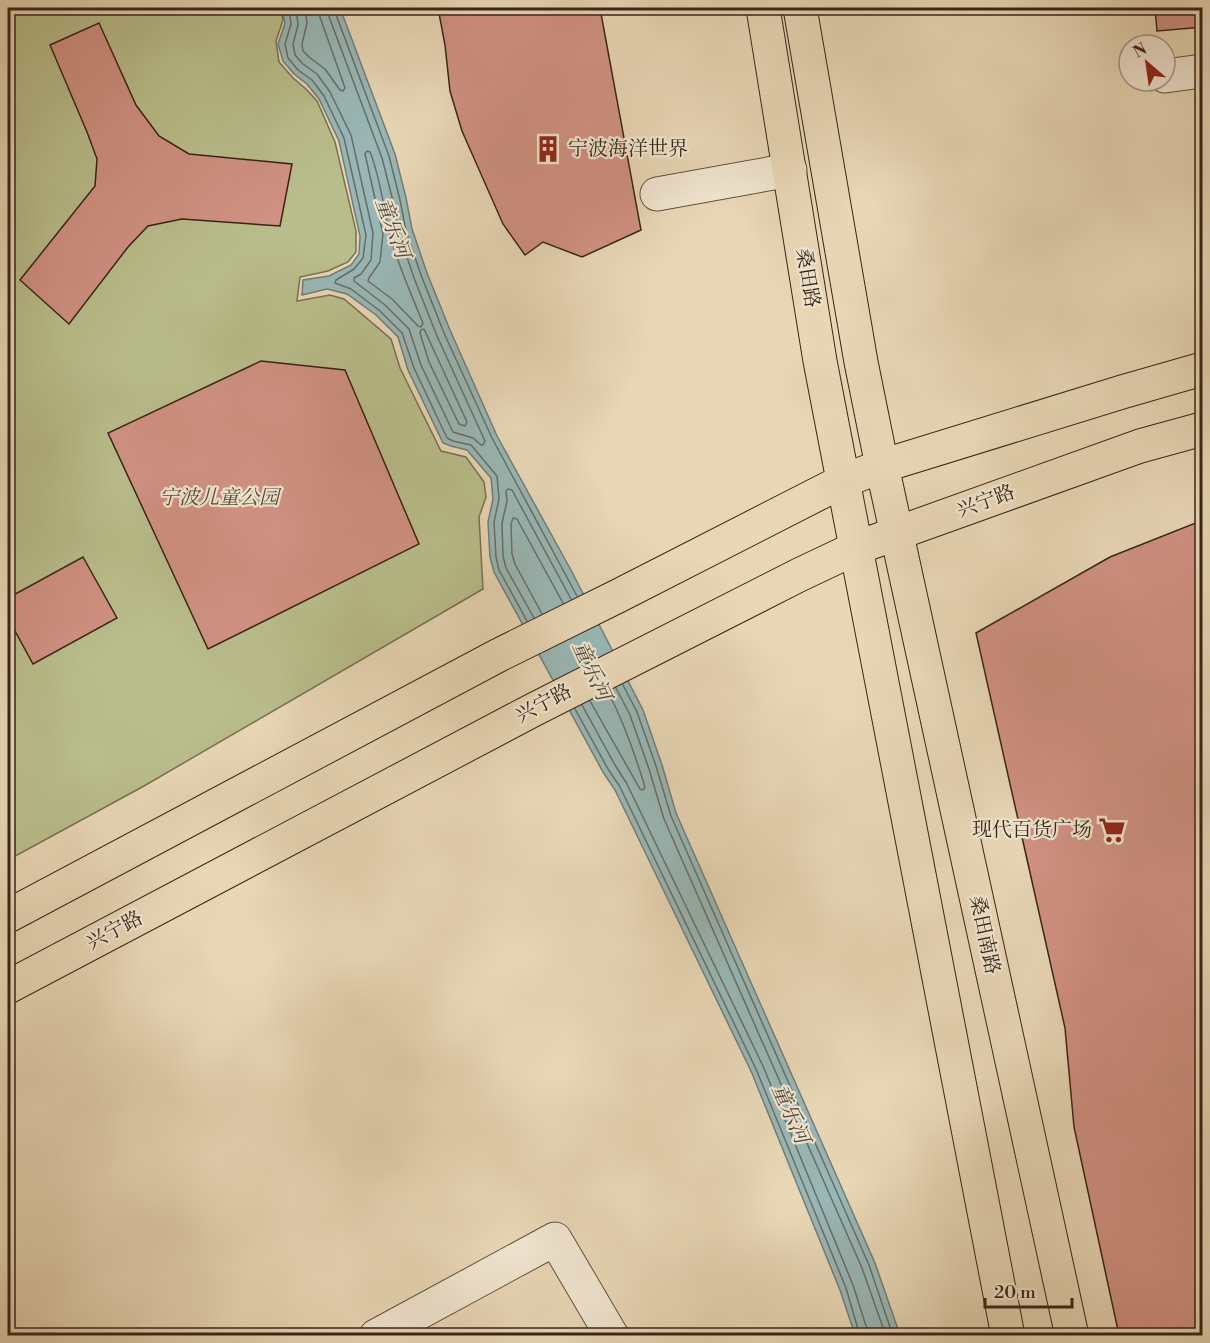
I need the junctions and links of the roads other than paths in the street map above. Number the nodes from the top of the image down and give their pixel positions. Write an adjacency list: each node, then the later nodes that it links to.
1 (763, 8): 5 (main road, 桑田路)
2 (800, 8): 9 (main road, 桑田路)
3 (1203, 71): 4 (lane)
4 (1177, 74)
5 (789, 171): 6 (lane); 10 (main road, 桑田路)
6 (657, 194)
7 (1203, 369): 9 (main road)
8 (1203, 429): 11 (main road, 兴宁路)
9 (882, 466): 10 (main road); 11 (main road, 桑田路)
10 (843, 481): 12 (main road, 桑田路); 13 (main road)
11 (896, 534): 12 (main road, 兴宁路); 18 (main road, 桑田南路)
12 (856, 548): 14 (main road, 兴宁路); 17 (main road)
13 (8, 916)
14 (8, 987)
15 (376, 1335): 16 (lane)
16 (612, 1335)
17 (1008, 1335)
18 (1072, 1335)

